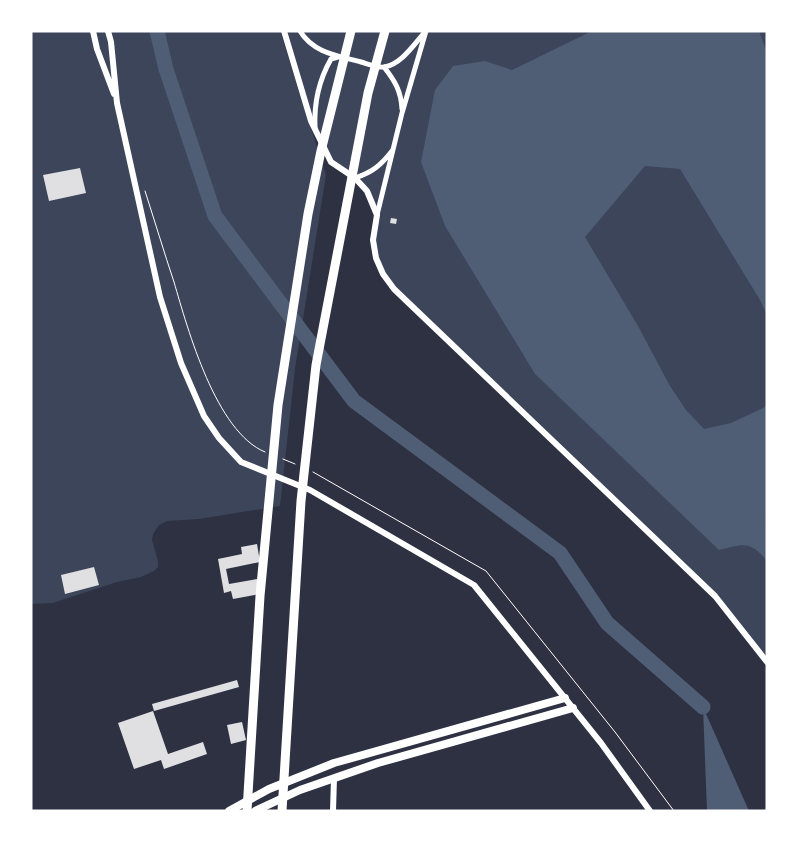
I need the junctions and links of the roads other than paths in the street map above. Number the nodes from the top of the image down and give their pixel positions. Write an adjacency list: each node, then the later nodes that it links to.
1 (93, 31): 10 (street)
2 (108, 31): 10 (street)
3 (284, 31): 12 (street)
4 (300, 31): 8 (street)
5 (351, 31): 21 (highway)
6 (385, 31): 23 (highway)
7 (426, 31): 9 (street); 11 (street)
8 (339, 56): 9 (street); 12 (street)
9 (384, 67): 11 (street)
10 (117, 103): 17 (street)
11 (402, 113): 13 (street)
12 (316, 132): 14 (street)
13 (393, 149): 14 (street); 15 (street)
14 (355, 178): 15 (street)
15 (377, 215): 16 (street)
16 (767, 662)
17 (565, 698): 18 (street); 20 (main road)
18 (573, 708): 19 (main road); 25 (street)
19 (334, 778): 22 (main road); 24 (street)
20 (230, 811)
21 (247, 811)
22 (256, 811)
23 (282, 811)
24 (333, 811)
25 (650, 811)

